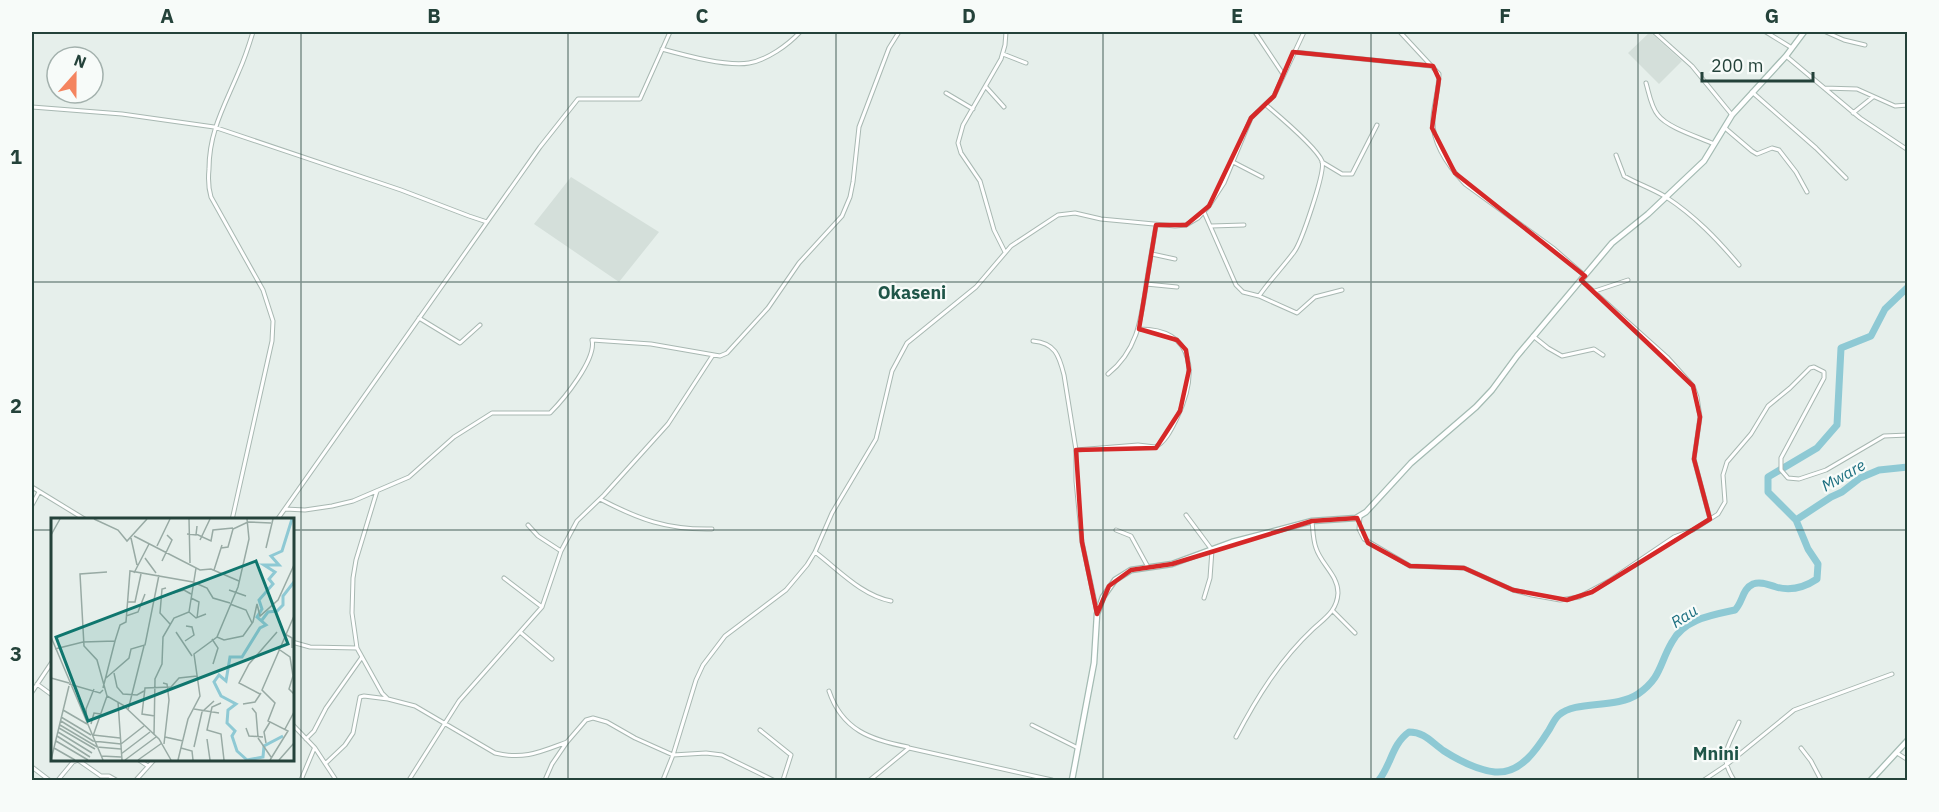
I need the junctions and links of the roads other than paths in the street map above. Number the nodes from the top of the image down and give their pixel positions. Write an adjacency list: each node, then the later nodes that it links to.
1 (253, 32): 36 (street)
2 (670, 32): 15 (street)
3 (800, 32): 15 (street)
4 (899, 32): 68 (street)
5 (1006, 32): 17 (street)
6 (1255, 32): 21 (street)
7 (1304, 32): 16 (street)
8 (1400, 32): 20 (street)
9 (1654, 32): 34 (street)
10 (1766, 32): 14 (street)
11 (1804, 32): 14 (street)
12 (1826, 32): 13 (street)
13 (1865, 45)
14 (1792, 48): 18 (street)
15 (662, 49): 48 (street)
16 (1293, 52): 20 (street); 21 (street)
17 (1003, 54): 19 (street); 23 (street)
18 (1786, 56): 24 (street); 25 (street)
19 (1026, 63)
20 (1433, 66): 56 (street)
21 (1284, 74): 28 (street)
22 (1646, 83): 38 (street)
23 (986, 87): 31 (street); 32 (street)
24 (1824, 88): 27 (street); 33 (street)
25 (1752, 92): 34 (street); 44 (street)
26 (946, 93): 32 (street)
27 (1874, 97): 29 (street); 33 (street)
28 (1266, 105): 41 (street); 42 (street)
29 (1908, 105)
30 (32, 106): 36 (street)
31 (1004, 107)
32 (973, 110): 52 (street)
33 (1853, 113): 39 (street)
34 (1732, 115): 37 (street)
35 (1377, 124): 42 (street)
36 (214, 127): 48 (street); 82 (street)
37 (1725, 128): 38 (street); 45 (street)
38 (1714, 144): 46 (street)
39 (1908, 150)
40 (1616, 155): 46 (street)
41 (1233, 162): 43 (street); 47 (street)
42 (1323, 162): 62 (street)
43 (1262, 177)
44 (1846, 178)
45 (1807, 192)
46 (1666, 197): 55 (street); 56 (street)
47 (1204, 212): 49 (street); 51 (street)
48 (487, 222): 63 (street)
49 (1156, 225): 52 (street); 53 (street)
50 (1244, 225): 51 (street)
51 (1211, 226): 62 (street)
52 (1005, 252): 91 (street)
53 (1152, 254): 54 (street); 58 (street)
54 (1176, 259)
55 (1739, 265)
56 (1583, 278): 61 (street); 66 (street)
57 (1628, 280): 61 (street)
58 (1146, 284): 59 (street); 65 (street)
59 (1177, 287)
60 (1341, 290): 62 (street)
61 (1595, 291): 84 (street)
62 (1259, 296)
63 (419, 318): 64 (street); 78 (street)
64 (480, 325)
65 (1139, 329): 70 (street); 72 (street)
66 (1533, 336): 69 (street); 80 (street)
67 (1033, 341): 72 (street)
68 (713, 355): 74 (street); 76 (street)
69 (1603, 355)
70 (1108, 374)
71 (1908, 435): 84 (street)
72 (1076, 450): 98 (street)
73 (32, 486): 75 (street)
74 (377, 491): 78 (street); 102 (street)
75 (39, 492): 77 (street); 81 (street)
76 (600, 499): 87 (street); 90 (street)
77 (32, 505)
78 (285, 508): 83 (street)
79 (1186, 515): 89 (street)
80 (1360, 516): 84 (street); 85 (street)
81 (84, 518)
82 (232, 518)
83 (278, 518)
84 (1710, 519)
85 (1312, 521): 89 (street); 97 (street)
86 (528, 525): 90 (street)
87 (712, 529)
88 (1116, 530): 92 (street)
89 (1212, 550): 92 (street); 94 (street)
90 (561, 551): 96 (street)
91 (815, 552): 95 (street); 126 (street)
92 (1148, 567): 98 (street)
93 (504, 578): 96 (street)
94 (1204, 598)
95 (891, 601)
96 (542, 607): 99 (street)
97 (1333, 611): 100 (street); 117 (street)
98 (1097, 614): 123 (street)
99 (520, 632): 104 (street); 113 (street)
100 (1355, 633)
101 (294, 643): 102 (street)
102 (357, 648): 103 (street)
103 (362, 657): 111 (street); 118 (street)
104 (552, 659)
105 (51, 664): 107 (street)
106 (1892, 674): 134 (street)
107 (37, 684): 109 (street); 110 (street)
108 (829, 691): 121 (street)
109 (32, 692)
110 (51, 694)
111 (388, 699): 113 (street); 132 (street)
112 (1739, 722): 134 (street)
113 (444, 724): 120 (street); 142 (street)
114 (1032, 725): 123 (street)
115 (294, 726): 118 (street)
116 (760, 730): 146 (street)
117 (1236, 737)
118 (306, 739): 122 (street)
119 (1908, 740): 125 (street)
120 (567, 742): 126 (street); 143 (street)
121 (909, 747): 147 (street); 148 (street)
122 (315, 748): 132 (street); 140 (street)
123 (1078, 748): 149 (street)
124 (1801, 748): 152 (street)
125 (1895, 752): 127 (street); 153 (street)
126 (673, 755): 144 (street); 145 (street)
127 (1908, 760)
128 (76, 761): 137 (street)
129 (79, 761): 138 (street)
130 (142, 761): 133 (street)
131 (152, 761): 133 (street)
132 (326, 763): 141 (street)
133 (148, 766): 139 (street)
134 (1725, 766): 150 (street); 151 (street)
135 (32, 767): 136 (street)
136 (49, 780)
137 (58, 780)
138 (116, 780)
139 (136, 780)
140 (301, 780)
141 (336, 780)
142 (410, 780)
143 (545, 780)
144 (663, 780)
145 (773, 780)
146 (783, 780)
147 (870, 780)
148 (1052, 780)
149 (1072, 780)
150 (1704, 780)
151 (1734, 780)
152 (1821, 780)
153 (1870, 780)

